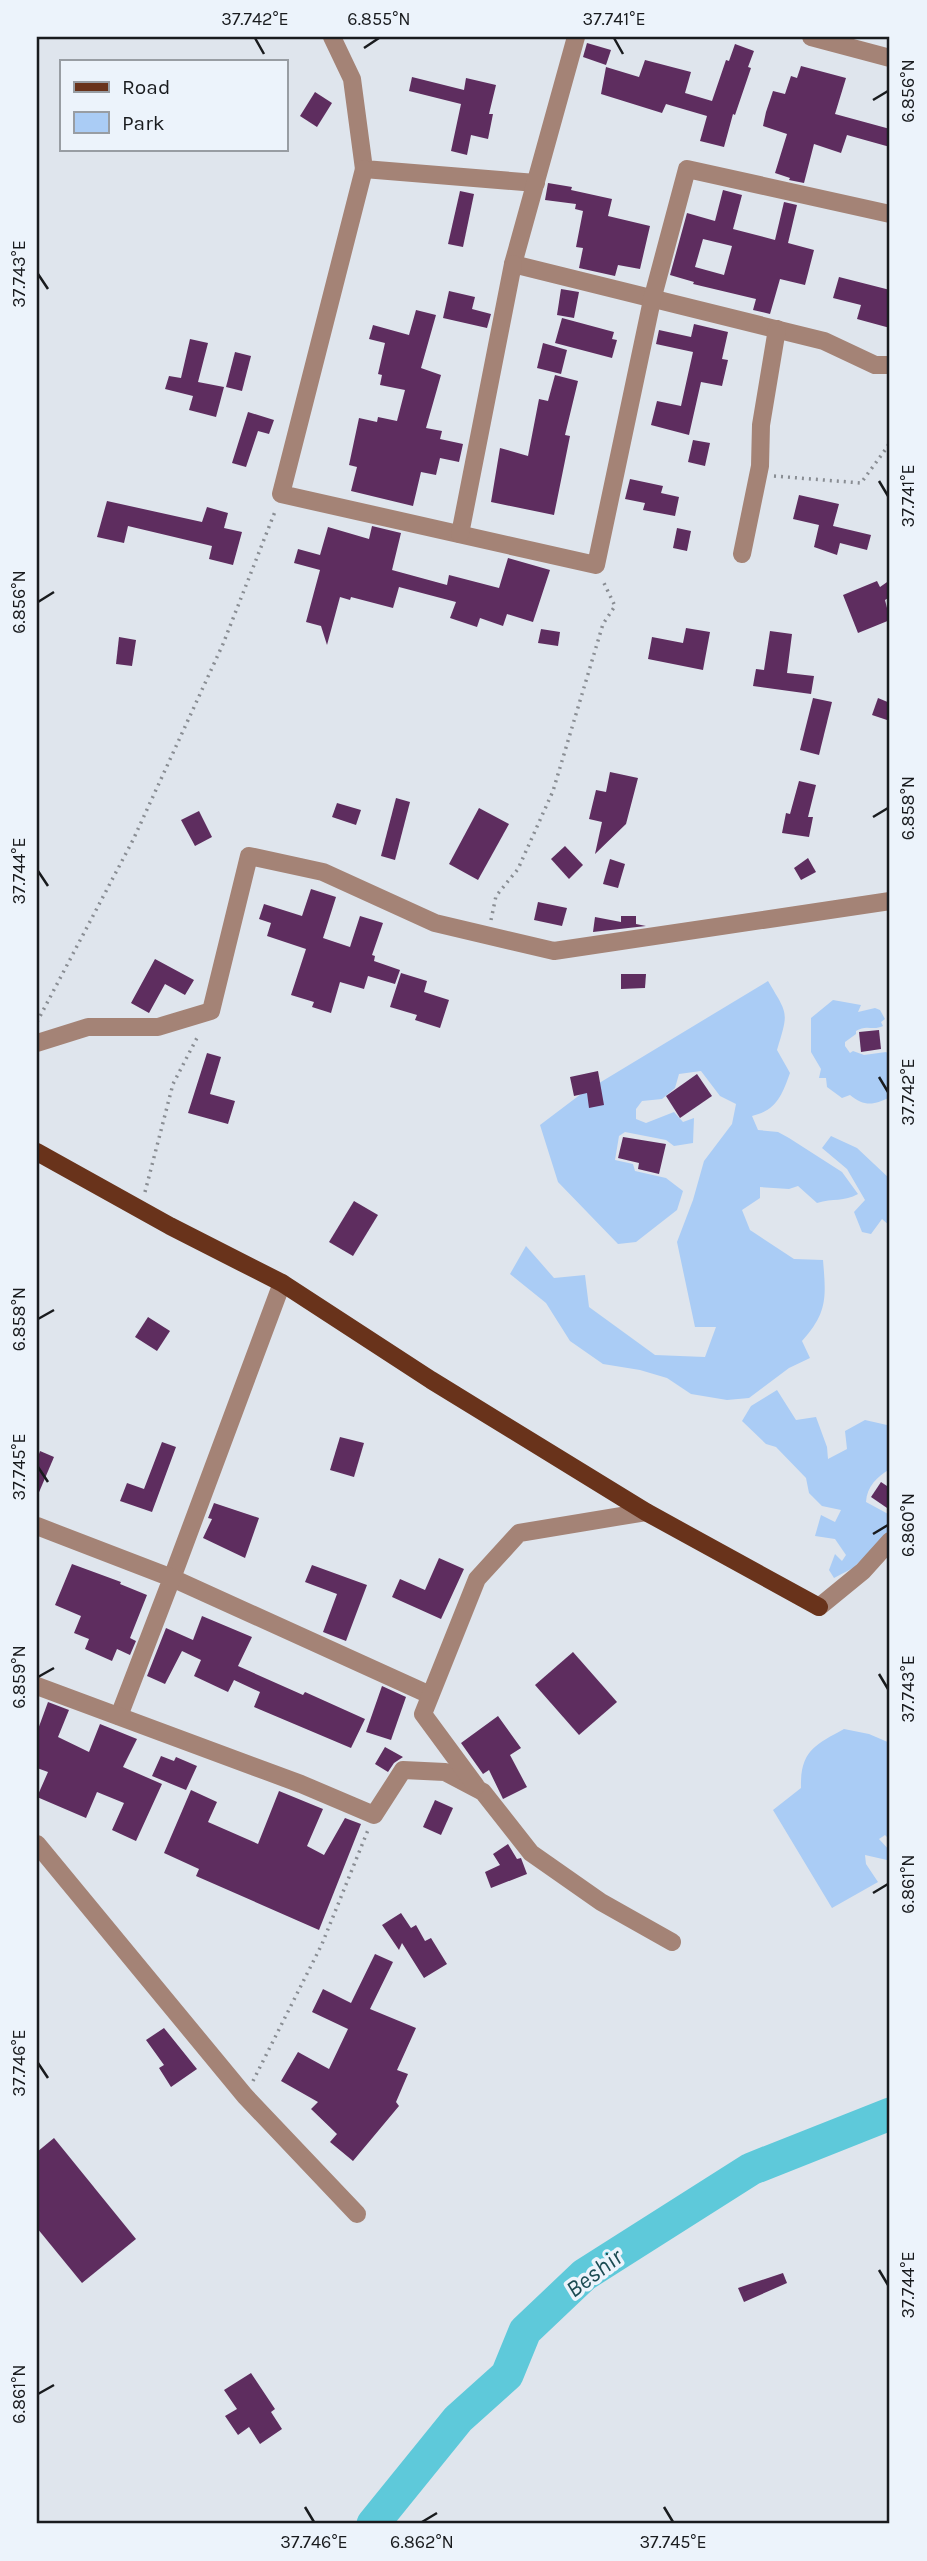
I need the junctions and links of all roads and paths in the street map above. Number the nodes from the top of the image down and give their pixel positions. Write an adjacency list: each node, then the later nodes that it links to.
1 (332, 37): 5 (street)
2 (576, 37): 6 (street)
3 (811, 37): 4 (street)
4 (890, 58)
5 (364, 169): 6 (street); 14 (street)
6 (536, 183): 8 (street)
7 (890, 214): 9 (street)
8 (513, 264): 9 (street); 15 (street)
9 (652, 300): 10 (street); 17 (street)
10 (777, 329): 11 (street); 13 (street)
11 (890, 365)
12 (890, 438): 13 (path)
13 (758, 474): 16 (street)
14 (281, 494): 15 (street); 21 (path)
15 (460, 534): 17 (street)
16 (742, 554)
17 (596, 565): 19 (path)
18 (890, 901): 19 (street)
19 (489, 935): 20 (street)
20 (211, 1011): 22 (street); 24 (path)
21 (37, 1022)
22 (37, 1043)
23 (37, 1152): 24 (main road)
24 (141, 1210): 25 (main road)
25 (282, 1283): 26 (main road); 29 (street)
26 (646, 1512): 30 (main road); 32 (street)
27 (37, 1526): 29 (street)
28 (890, 1541): 30 (street)
29 (172, 1578): 32 (street); 33 (street)
30 (819, 1607)
31 (37, 1686): 33 (street)
32 (430, 1695): 34 (street)
33 (119, 1716): 35 (street)
34 (478, 1789): 35 (street); 37 (street)
35 (374, 1815): 38 (path)
36 (37, 1844): 38 (street)
37 (672, 1942)
38 (245, 2096): 39 (street)
39 (357, 2214)

